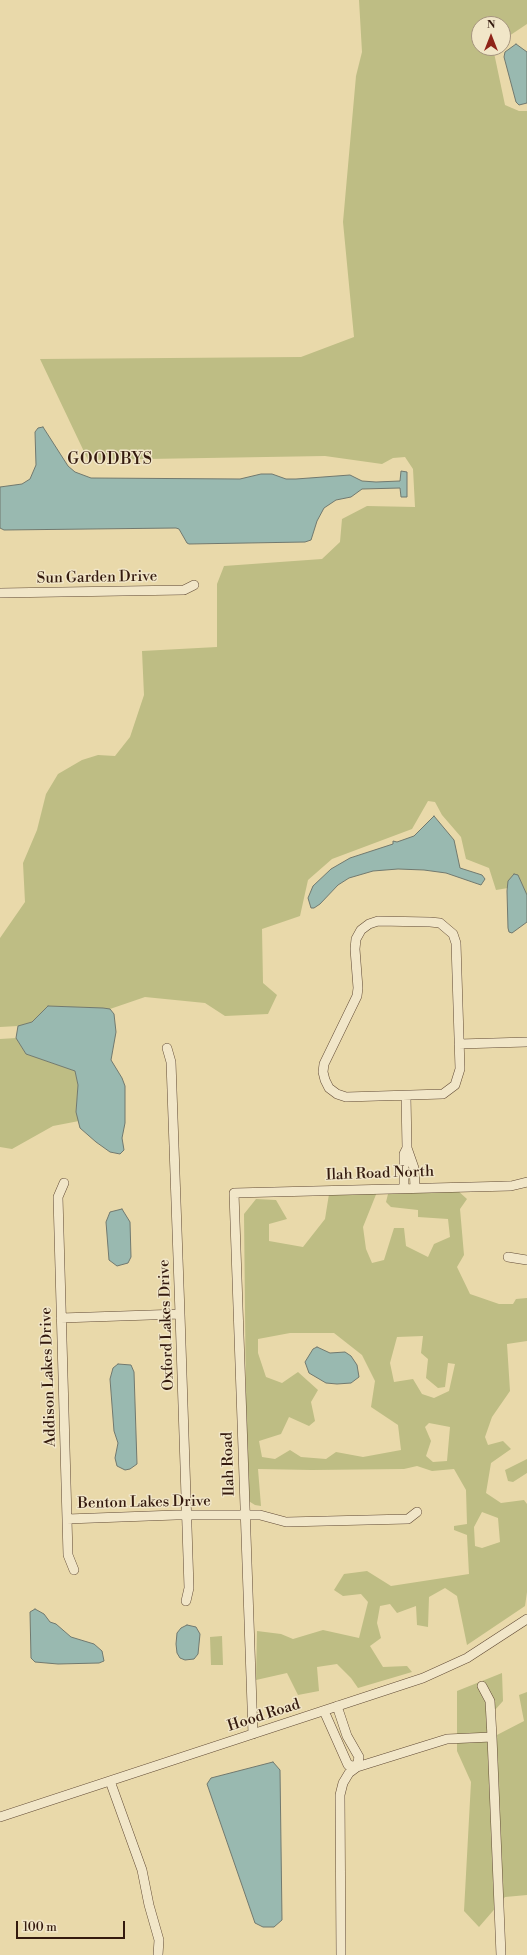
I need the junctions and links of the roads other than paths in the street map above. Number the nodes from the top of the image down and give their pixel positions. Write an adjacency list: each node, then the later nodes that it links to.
1 (194, 585): 2 (street, Sun Garden Drive)
2 (0, 594)
3 (527, 1042): 4 (street)
4 (459, 1044): 6 (street); 6 (street)
5 (167, 1048): 15 (street, Oxford Lakes Drive)
6 (406, 1096): 7 (street)
7 (407, 1148): 10 (street); 11 (street)
8 (527, 1182): 11 (street, Ilah Road North)
9 (64, 1183): 16 (street, Addison Lakes Drive)
10 (404, 1187): 11 (street, Ilah Road North); 12 (street, Ilah Road North)
11 (415, 1187)
12 (234, 1192): 18 (street, Ilah Road)
13 (508, 1257): 14 (street)
14 (527, 1260)
15 (180, 1314): 16 (street); 19 (street, Oxford Lakes Drive)
16 (62, 1318): 20 (street, Addison Lakes Drive)
17 (417, 1512): 18 (street, Benton Lakes Drive)
18 (245, 1515): 19 (street, Benton Lakes Drive); 27 (street, Ilah Road)
19 (187, 1516): 20 (street, Benton Lakes Drive); 22 (street, Oxford Lakes Drive)
20 (68, 1519): 21 (street, Addison Lakes Drive)
21 (74, 1570)
22 (186, 1601)
23 (527, 1620): 25 (street, Hood Road)
24 (482, 1686): 29 (street)
25 (337, 1706): 26 (street, Hood Road); 28 (street)
26 (324, 1711): 27 (street, Hood Road); 30 (street)
27 (253, 1734): 32 (street, Hood Road)
28 (347, 1736): 30 (street); 31 (street)
29 (492, 1737): 31 (street); 36 (street)
30 (336, 1740): 31 (street)
31 (357, 1767): 35 (street)
32 (110, 1781): 33 (street, Hood Road); 34 (street)
33 (0, 1817)
34 (158, 1955)
35 (341, 1955)
36 (501, 1955)

